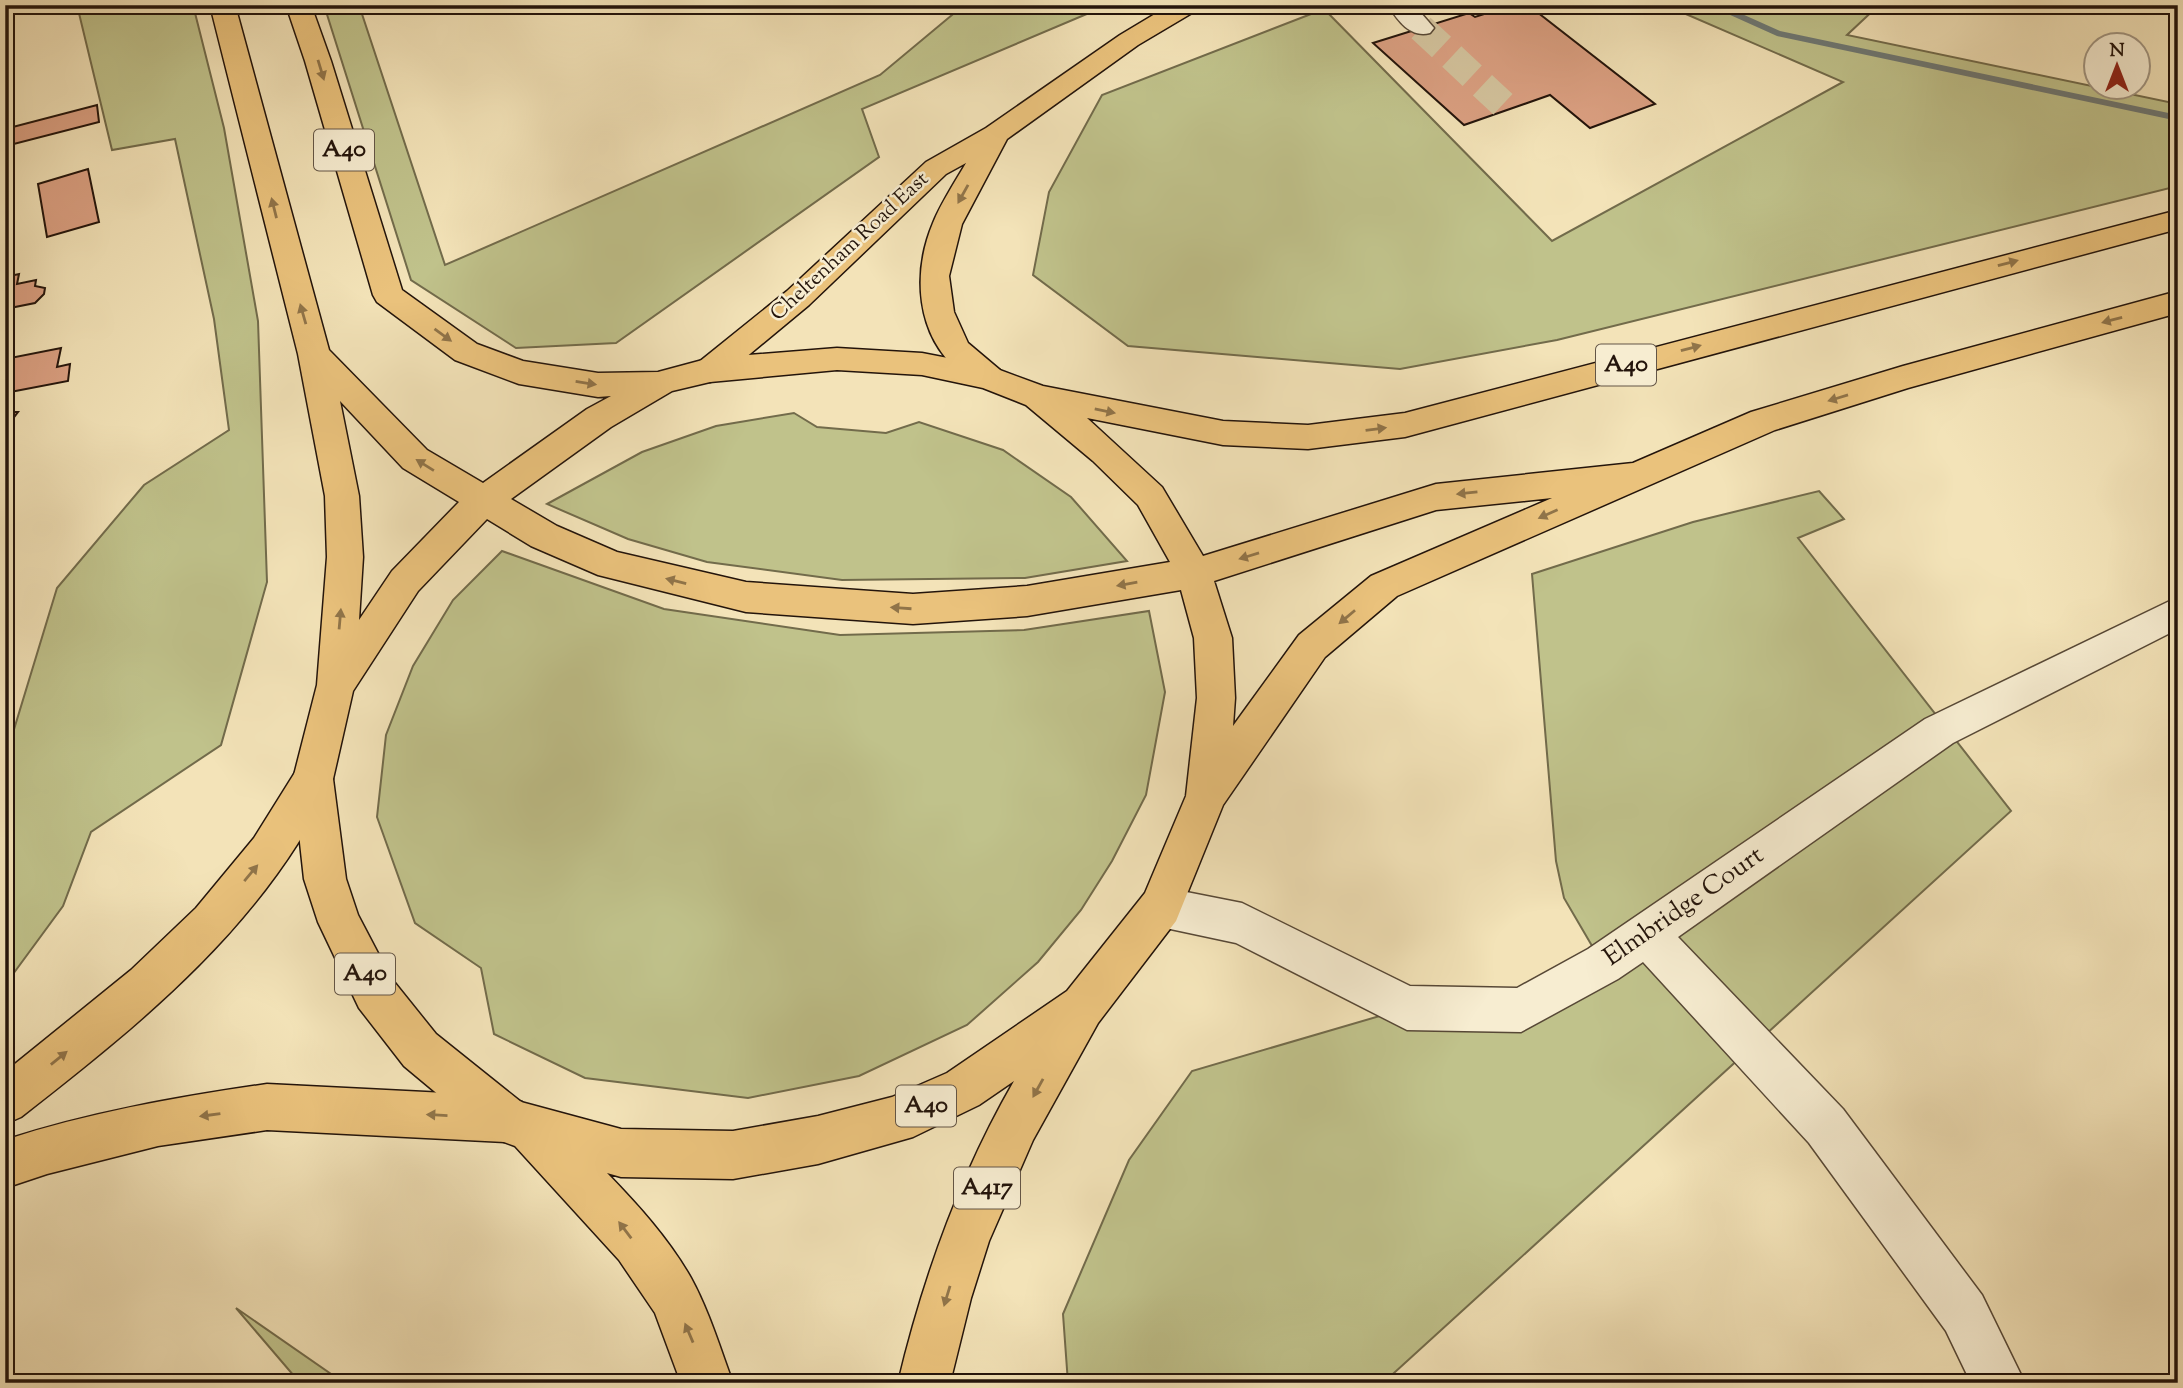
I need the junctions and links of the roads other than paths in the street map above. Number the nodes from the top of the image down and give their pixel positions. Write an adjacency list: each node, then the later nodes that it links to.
1 (222, 5): 9 (main road, A40, one-way to 1)
2 (298, 5): 12 (main road, A40, one-way to 12)
3 (1188, 5): 6 (main road, Cheltenham Road East)
4 (1400, 5): 5 (street)
5 (1421, 28)
6 (996, 134): 10 (main road, Cheltenham Road East); 11 (main road, Cheltenham Road East, one-way to 11)
7 (2178, 219): 13 (main road, A40, one-way to 7)
8 (2178, 302): 14 (main road, A40, one-way to 14)
9 (314, 354): 15 (main road, A40, one-way to 9); 18 (main road, A40, one-way to 9)
10 (710, 370): 11 (main road, A40); 12 (main road, A40)
11 (989, 378): 13 (main road, A40)
12 (662, 382): 15 (main road, A40)
13 (1038, 397): 16 (main road, A40)
14 (1633, 476): 16 (main road, A40, one-way to 16); 20 (main road, A40, one-way to 20)
15 (483, 501): 16 (main road, A40, one-way to 15); 18 (main road, A40)
16 (1194, 573): 20 (main road, A40)
17 (2178, 612): 22 (street, Elmbridge Court)
18 (335, 687): 19 (main road, A40)
19 (313, 779): 24 (main road, one-way to 19); 25 (main road, A40)
20 (1206, 796): 21 (main road, A40)
21 (1161, 906): 22 (street, Elmbridge Court); 23 (main road, A40)
22 (1646, 934): 29 (street)
23 (1083, 1007): 25 (main road, A40); 28 (main road, A417, one-way to 28)
24 (5, 1101)
25 (518, 1124): 26 (main road, one-way to 26); 27 (main road, one-way to 25)
26 (5, 1164)
27 (707, 1383)
28 (924, 1383)
29 (1999, 1383)

